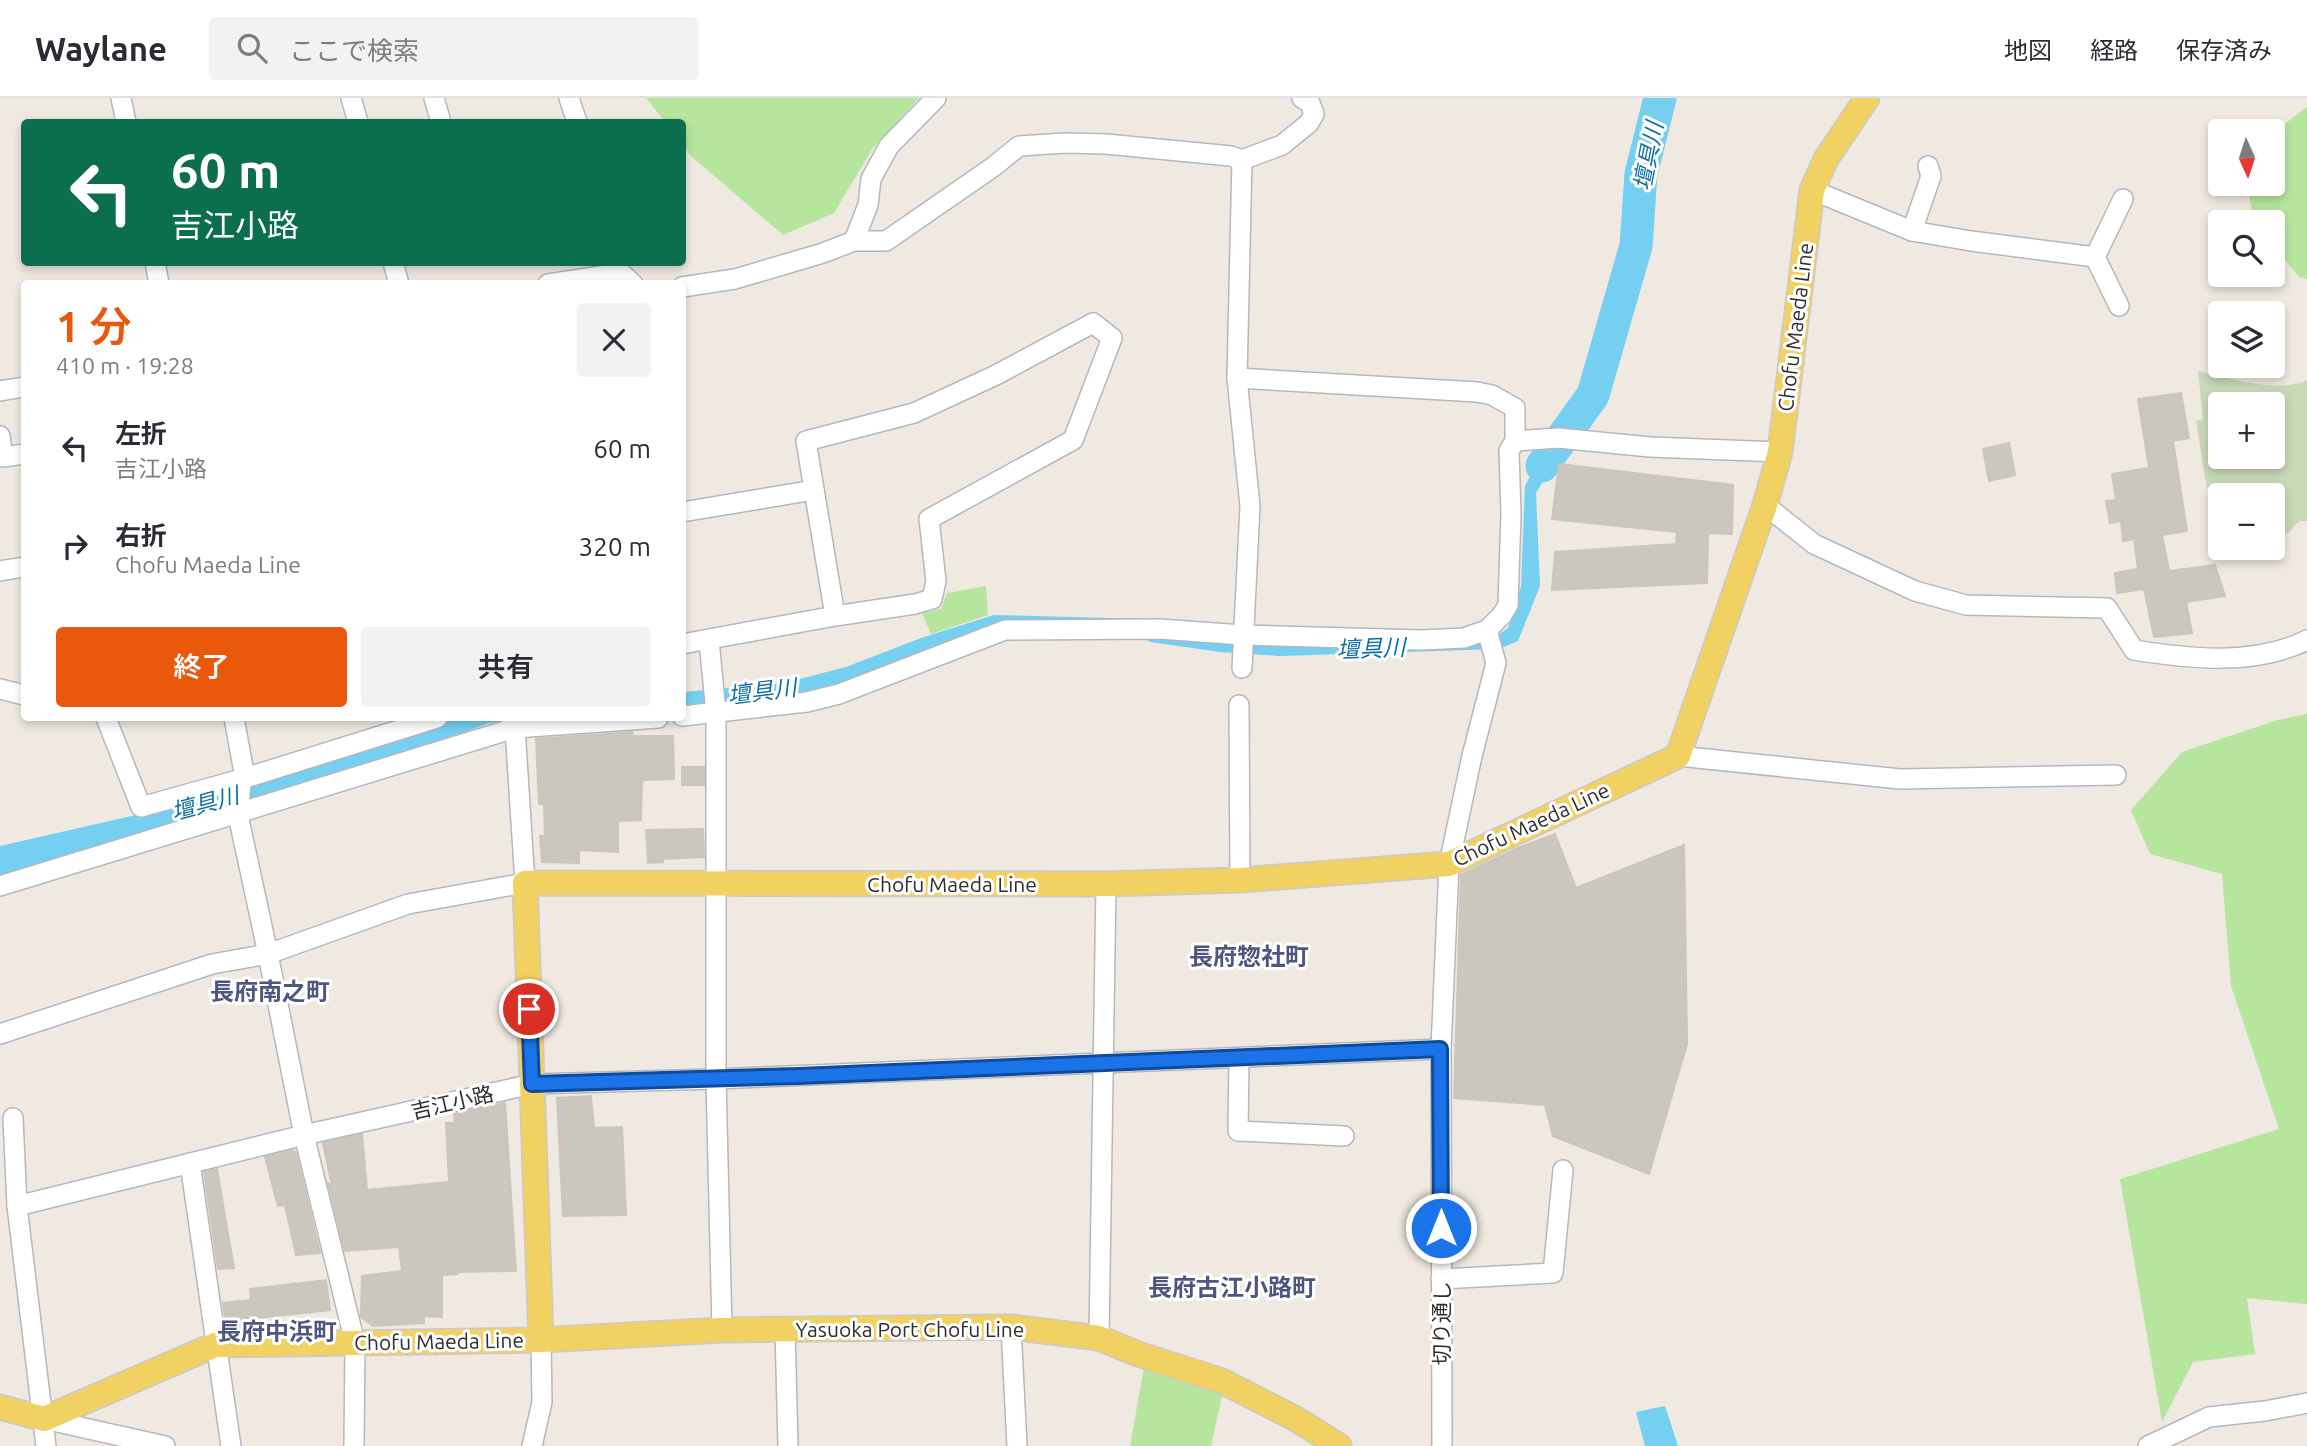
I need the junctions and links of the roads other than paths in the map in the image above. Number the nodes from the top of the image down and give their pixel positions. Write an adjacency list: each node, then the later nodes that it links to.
1 (121, 98): 8 (street)
2 (351, 98): 9 (street)
3 (434, 98): 10 (street)
4 (569, 98): 11 (street)
5 (936, 98): 17 (street)
6 (1302, 98): 12 (street)
7 (1867, 98): 14 (main road, Chofu Maeda Line)
8 (125, 119)
9 (357, 119)
10 (440, 119)
11 (576, 119)
12 (1242, 160): 17 (street); 23 (street)
13 (1928, 166): 16 (street)
14 (1812, 190): 16 (street); 28 (main road, Chofu Maeda Line)
15 (2123, 199): 18 (street)
16 (1912, 231): 18 (street)
17 (854, 241): 21 (street)
18 (2095, 257): 22 (street)
19 (575, 280): 20 (street)
20 (629, 280)
21 (686, 286)
22 (2119, 306)
23 (1237, 378): 27 (street); 40 (street)
24 (21, 388): 25 (street)
25 (0, 391)
26 (0, 436): 29 (street)
27 (1515, 441): 28 (street); 36 (street)
28 (1780, 452): 31 (main road, Chofu Maeda Line)
29 (21, 454)
30 (814, 490): 32 (street); 35 (street); 35 (street)
31 (1765, 505): 38 (street); 51 (main road, Chofu Maeda Line)
32 (686, 511)
33 (21, 568): 34 (street)
34 (0, 571)
35 (835, 616): 37 (street)
36 (1487, 630): 40 (street); 55 (street, 切り通し)
37 (709, 640): 39 (street); 43 (street)
38 (2307, 640)
39 (686, 644)
40 (1243, 650): 43 (street)
41 (0, 689): 42 (street)
42 (21, 694)
43 (715, 703): 45 (street); 58 (street)
44 (1239, 705): 56 (street)
45 (686, 714)
46 (107, 721): 53 (street)
47 (234, 721): 53 (street)
48 (428, 721): 53 (street)
49 (571, 721): 50 (street)
50 (513, 723): 54 (street); 57 (street)
51 (1678, 756): 52 (street); 55 (main road, Chofu Maeda Line)
52 (2116, 775)
53 (243, 781): 54 (street)
54 (238, 812): 60 (street); 61 (street)
55 (1448, 864): 56 (main road, Chofu Maeda Line); 63 (street, 切り通し)
56 (1240, 880): 59 (main road, Chofu Maeda Line)
57 (525, 883): 58 (main road, Chofu Maeda Line); 61 (street); 67 (main road, Chofu Maeda Line)
58 (714, 884): 59 (main road, Chofu Maeda Line); 66 (street)
59 (1106, 884): 65 (street)
60 (0, 886)
61 (268, 954): 62 (street); 69 (street)
62 (0, 1034)
63 (1440, 1049): 64 (street, 吉江小路); 75 (street, 切り通し)
64 (1240, 1058): 65 (street, 吉江小路); 70 (street)
65 (1102, 1063): 66 (street, 吉江小路); 79 (street)
66 (716, 1079): 67 (street, 吉江小路); 78 (street)
67 (532, 1084): 69 (street, 吉江小路); 80 (main road, Chofu Maeda Line)
68 (13, 1118): 74 (street)
69 (304, 1135): 71 (street, 吉江小路); 81 (street)
70 (1344, 1136)
71 (190, 1163): 74 (street, 吉江小路); 82 (street)
72 (1563, 1170): 75 (street)
73 (0, 1192): 74 (street)
74 (17, 1206): 85 (street)
75 (1441, 1279): 94 (street, 切り通し)
76 (1011, 1327): 77 (main road, Yasuoka Port Chofu Line); 79 (main road, Yasuoka Port Chofu Line); 92 (street)
77 (785, 1328): 78 (main road, Yasuoka Port Chofu Line); 91 (street)
78 (722, 1330): 80 (main road, Yasuoka Port Chofu Line)
79 (1099, 1338): 93 (main road, Yasuoka Port Chofu Line)
80 (541, 1340): 81 (main road, Chofu Maeda Line); 90 (street)
81 (355, 1343): 82 (main road, Chofu Maeda Line); 89 (street)
82 (215, 1345): 85 (main road, Chofu Maeda Line); 88 (street)
83 (2307, 1403): 95 (street)
84 (0, 1408): 85 (main road)
85 (44, 1419): 86 (street); 87 (street)
86 (46, 1446)
87 (164, 1446)
88 (231, 1446)
89 (355, 1446)
90 (532, 1446)
91 (788, 1446)
92 (1017, 1446)
93 (1339, 1446)
94 (1442, 1446)
95 (2148, 1446)

